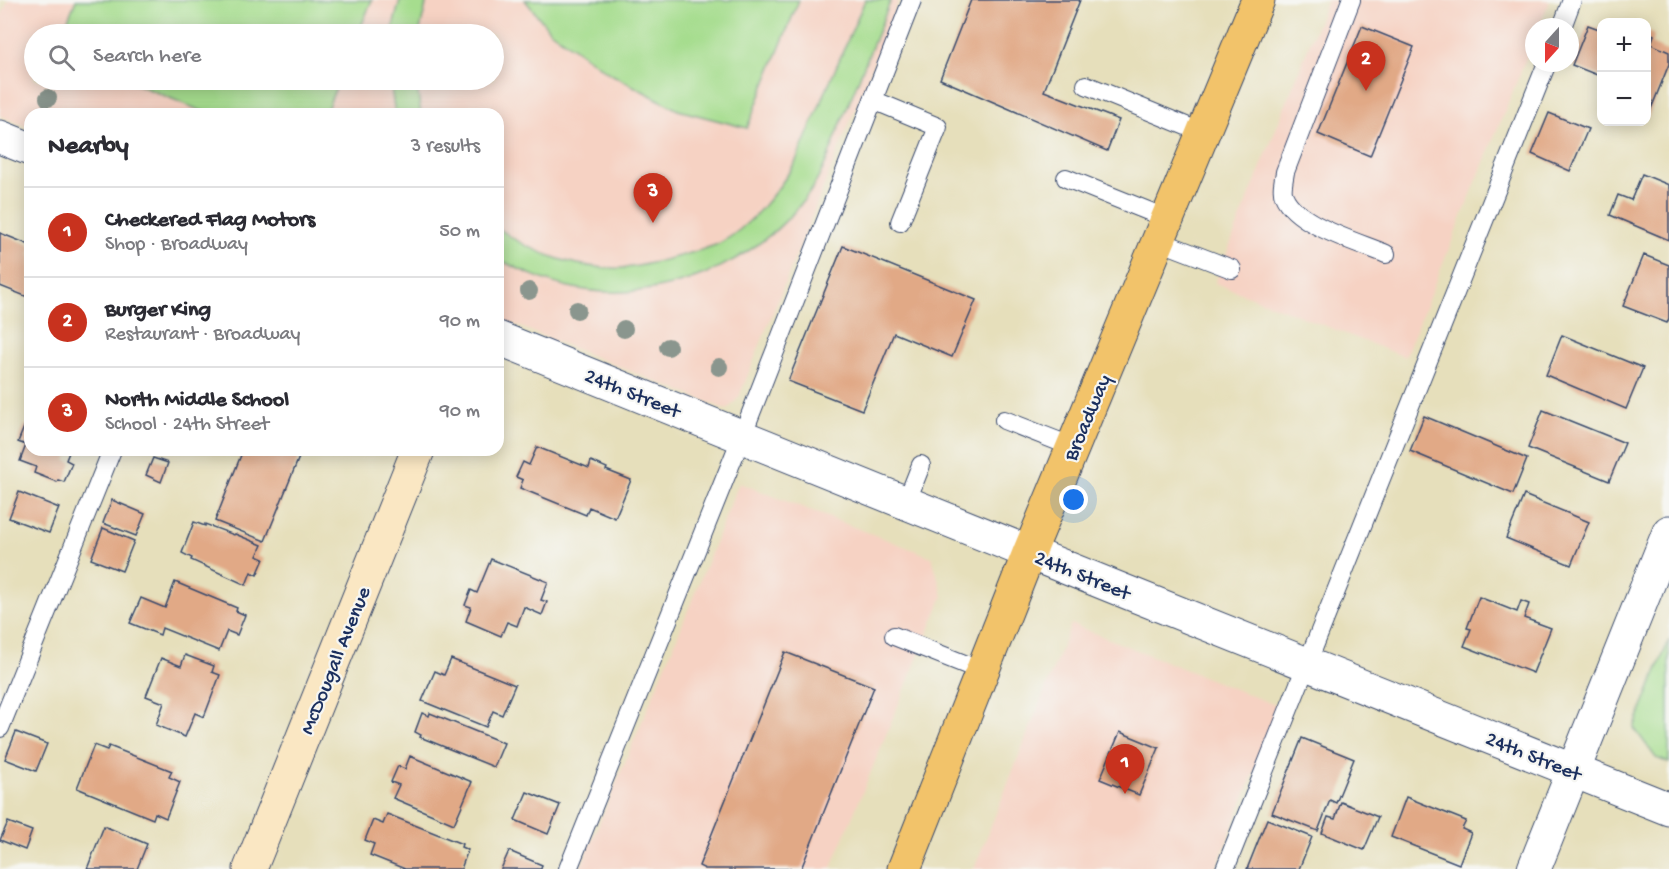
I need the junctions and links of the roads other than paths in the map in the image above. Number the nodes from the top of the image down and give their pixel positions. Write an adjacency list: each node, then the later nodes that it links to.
1 (912, 0): 8 (lane)
2 (1258, 0): 9 (main road, Broadway)
3 (1351, 0): 15 (lane)
4 (1567, 2): 5 (lane)
5 (1564, 18)
6 (1543, 72): 28 (lane)
7 (1086, 85): 9 (lane)
8 (873, 100): 13 (lane); 19 (lane)
9 (1203, 133): 14 (main road, Broadway)
10 (0, 137): 11 (street)
11 (24, 147)
12 (1066, 178): 14 (lane)
13 (900, 222)
14 (1163, 230): 16 (lane); 20 (main road, Broadway)
15 (1386, 254)
16 (1232, 269)
17 (504, 340): 19 (street, 24th Street)
18 (1004, 420): 20 (lane)
19 (742, 436): 24 (street, 24th Street); 34 (lane)
20 (1073, 447): 26 (main road, Broadway)
21 (110, 456): 30 (lane)
22 (416, 456): 33 (street, McDougall Avenue)
23 (921, 465): 24 (lane)
24 (906, 503): 26 (street, 24th Street)
25 (1669, 532): 31 (street)
26 (1029, 553): 28 (street, 24th Street); 29 (main road, Broadway)
27 (894, 636): 29 (lane)
28 (1308, 665): 31 (street, 24th Street); 36 (lane)
29 (982, 671): 35 (main road, Broadway)
30 (0, 728)
31 (1573, 770): 32 (street, 24th Street); 37 (street)
32 (1669, 809)
33 (250, 869)
34 (568, 869)
35 (904, 869)
36 (1225, 869)
37 (1534, 869)

